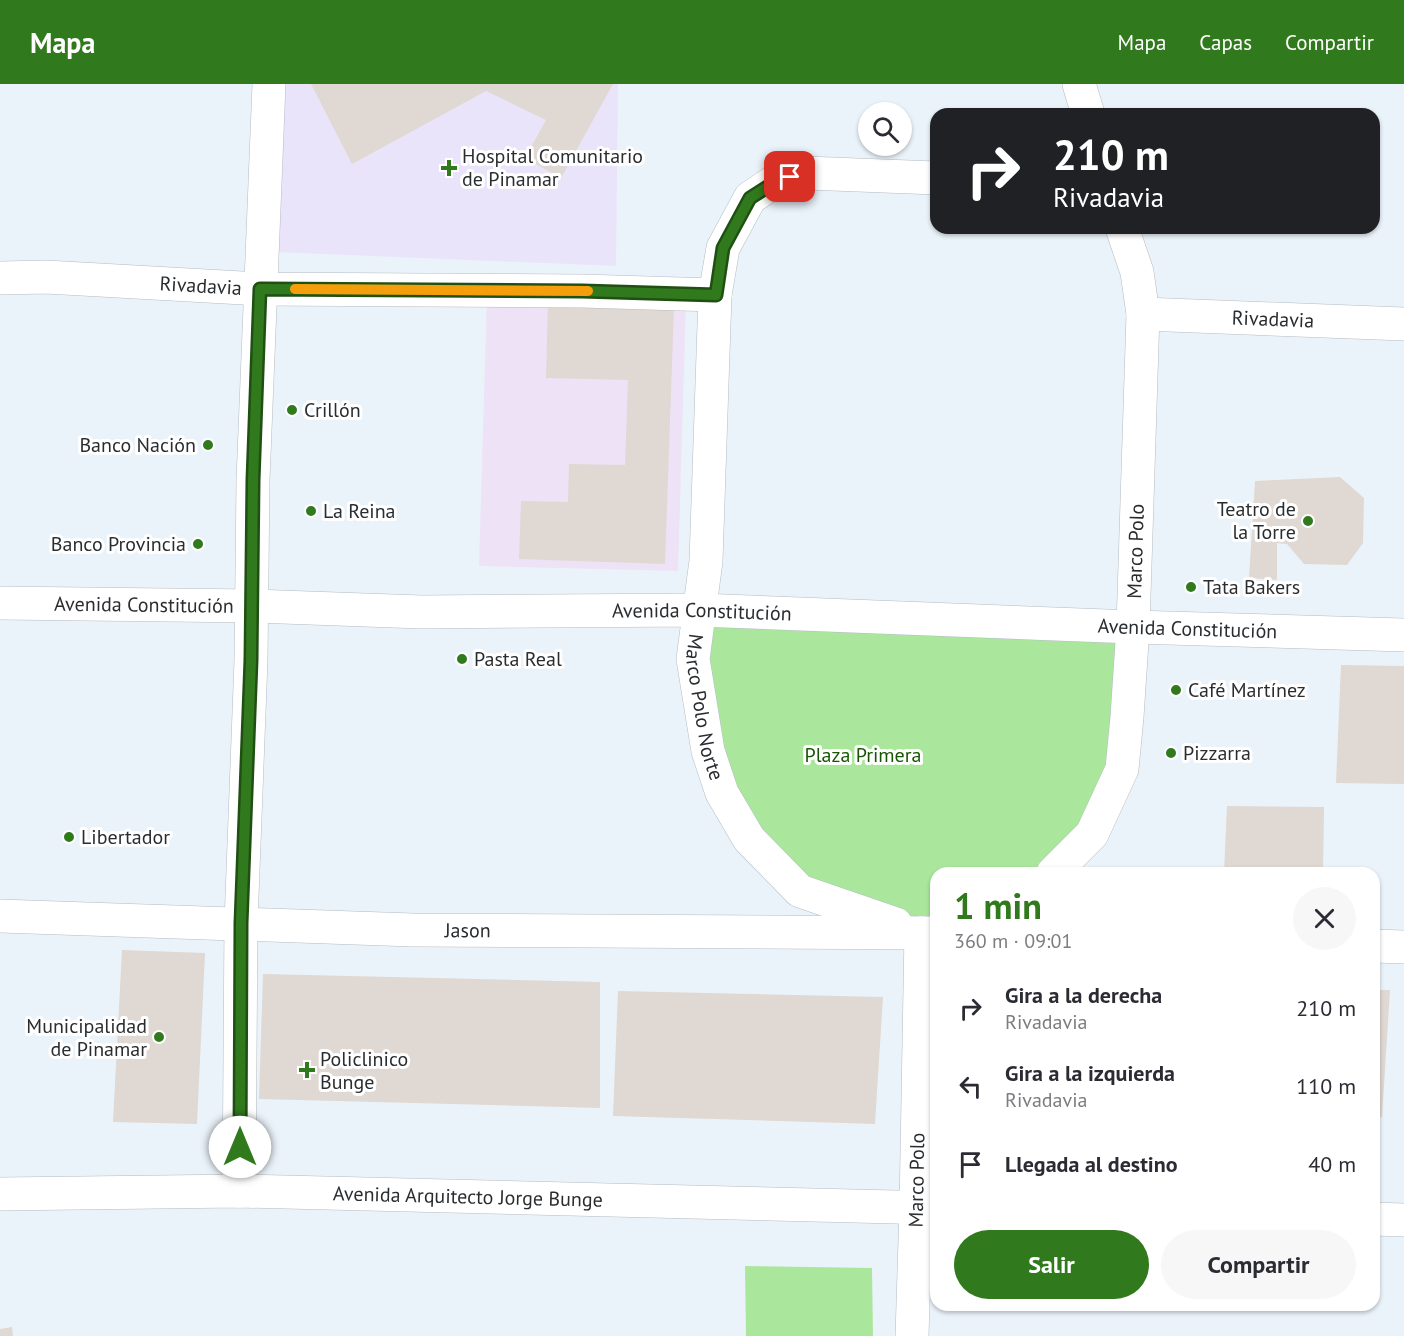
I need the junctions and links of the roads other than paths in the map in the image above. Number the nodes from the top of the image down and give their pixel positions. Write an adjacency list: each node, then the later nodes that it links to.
1 (269, 84): 7 (street)
2 (1080, 84): 3 (street)
3 (1086, 108)
4 (930, 178): 8 (street)
5 (1124, 234): 9 (street, Marco Polo)
6 (0, 278): 7 (street, Rivadavia)
7 (260, 289): 8 (street, Rivadavia); 12 (street)
8 (716, 295): 13 (street, Marco Polo Norte)
9 (1143, 314): 10 (street, Rivadavia); 14 (street, Marco Polo)
10 (1404, 324)
11 (0, 603): 12 (street, Avenida Constitución)
12 (252, 606): 13 (street, Avenida Constitución); 18 (street)
13 (699, 610): 14 (street, Avenida Constitución); 19 (street, Marco Polo Norte)
14 (1133, 627): 15 (street, Avenida Constitución); 16 (street, Marco Polo)
15 (1404, 635)
16 (1059, 867)
17 (0, 916): 18 (street, Jason)
18 (241, 923): 20 (street, Jason); 24 (street)
19 (930, 932)
20 (930, 932)
21 (1380, 946): 22 (street)
22 (1404, 947)
23 (930, 987): 26 (street, Marco Polo)
24 (239, 1191): 25 (street, Avenida Arquitecto Jorge Bunge); 26 (street, Avenida Arquitecto Jorge Bunge)
25 (0, 1194)
26 (926, 1208): 29 (street, Marco Polo)
27 (1380, 1219): 28 (street)
28 (1404, 1220)
29 (912, 1336)

